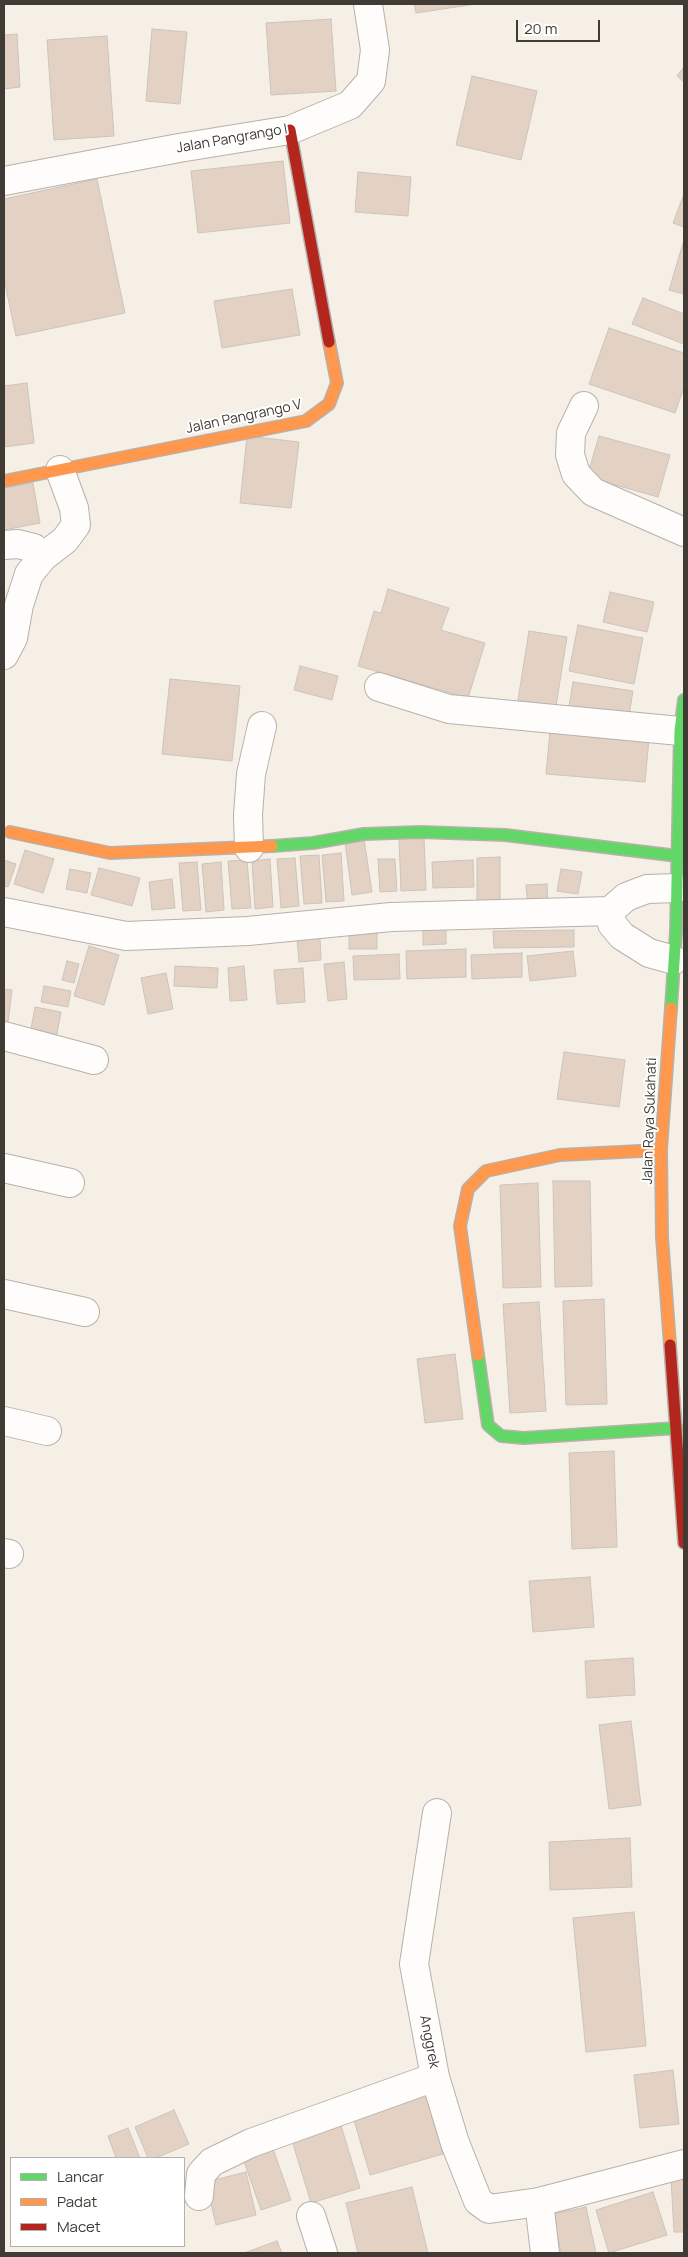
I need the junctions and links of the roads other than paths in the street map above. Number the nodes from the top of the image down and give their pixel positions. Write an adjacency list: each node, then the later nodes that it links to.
1 (368, 4): 2 (street, Jalan Pangrango I)
2 (290, 130): 3 (street, Jalan Pangrango I); 5 (street, Jalan Pangrango V)
3 (4, 181)
4 (584, 406): 7 (street)
5 (60, 470): 6 (street, Jalan Pangrango V); 9 (street)
6 (4, 481)
7 (684, 532)
8 (4, 545): 9 (street)
9 (43, 557): 10 (street)
10 (4, 655)
11 (379, 687): 14 (street)
12 (684, 700): 14 (street, Jalan Raya Sukahati)
13 (262, 726): 16 (street)
14 (680, 731): 17 (street, Jalan Raya Sukahati)
15 (10, 832): 16 (street)
16 (249, 848): 17 (street)
17 (678, 856): 18 (street, Jalan Raya Sukahati)
18 (677, 888): 19 (street); 21 (street, Jalan Raya Sukahati)
19 (610, 911): 20 (street); 21 (street)
20 (4, 912)
21 (674, 960): 24 (street, Jalan Raya Sukahati)
22 (4, 1036): 23 (street)
23 (94, 1060)
24 (661, 1150): 29 (street, Jalan Raya Sukahati); 31 (street)
25 (4, 1168): 26 (street)
26 (70, 1184)
27 (4, 1294): 28 (street)
28 (85, 1312)
29 (677, 1358): 31 (street, Jalan Raya Sukahati)
30 (4, 1421): 32 (street)
31 (677, 1428): 33 (street, Jalan Raya Sukahati)
32 (47, 1431)
33 (684, 1543)
34 (437, 1813): 35 (street, Anggrek)
35 (435, 2077): 37 (street); 38 (street, Anggrek)
36 (684, 2164): 38 (street, Anggrek)
37 (199, 2196)
38 (539, 2202): 41 (street)
39 (311, 2216): 40 (street)
40 (323, 2253)
41 (544, 2253)

